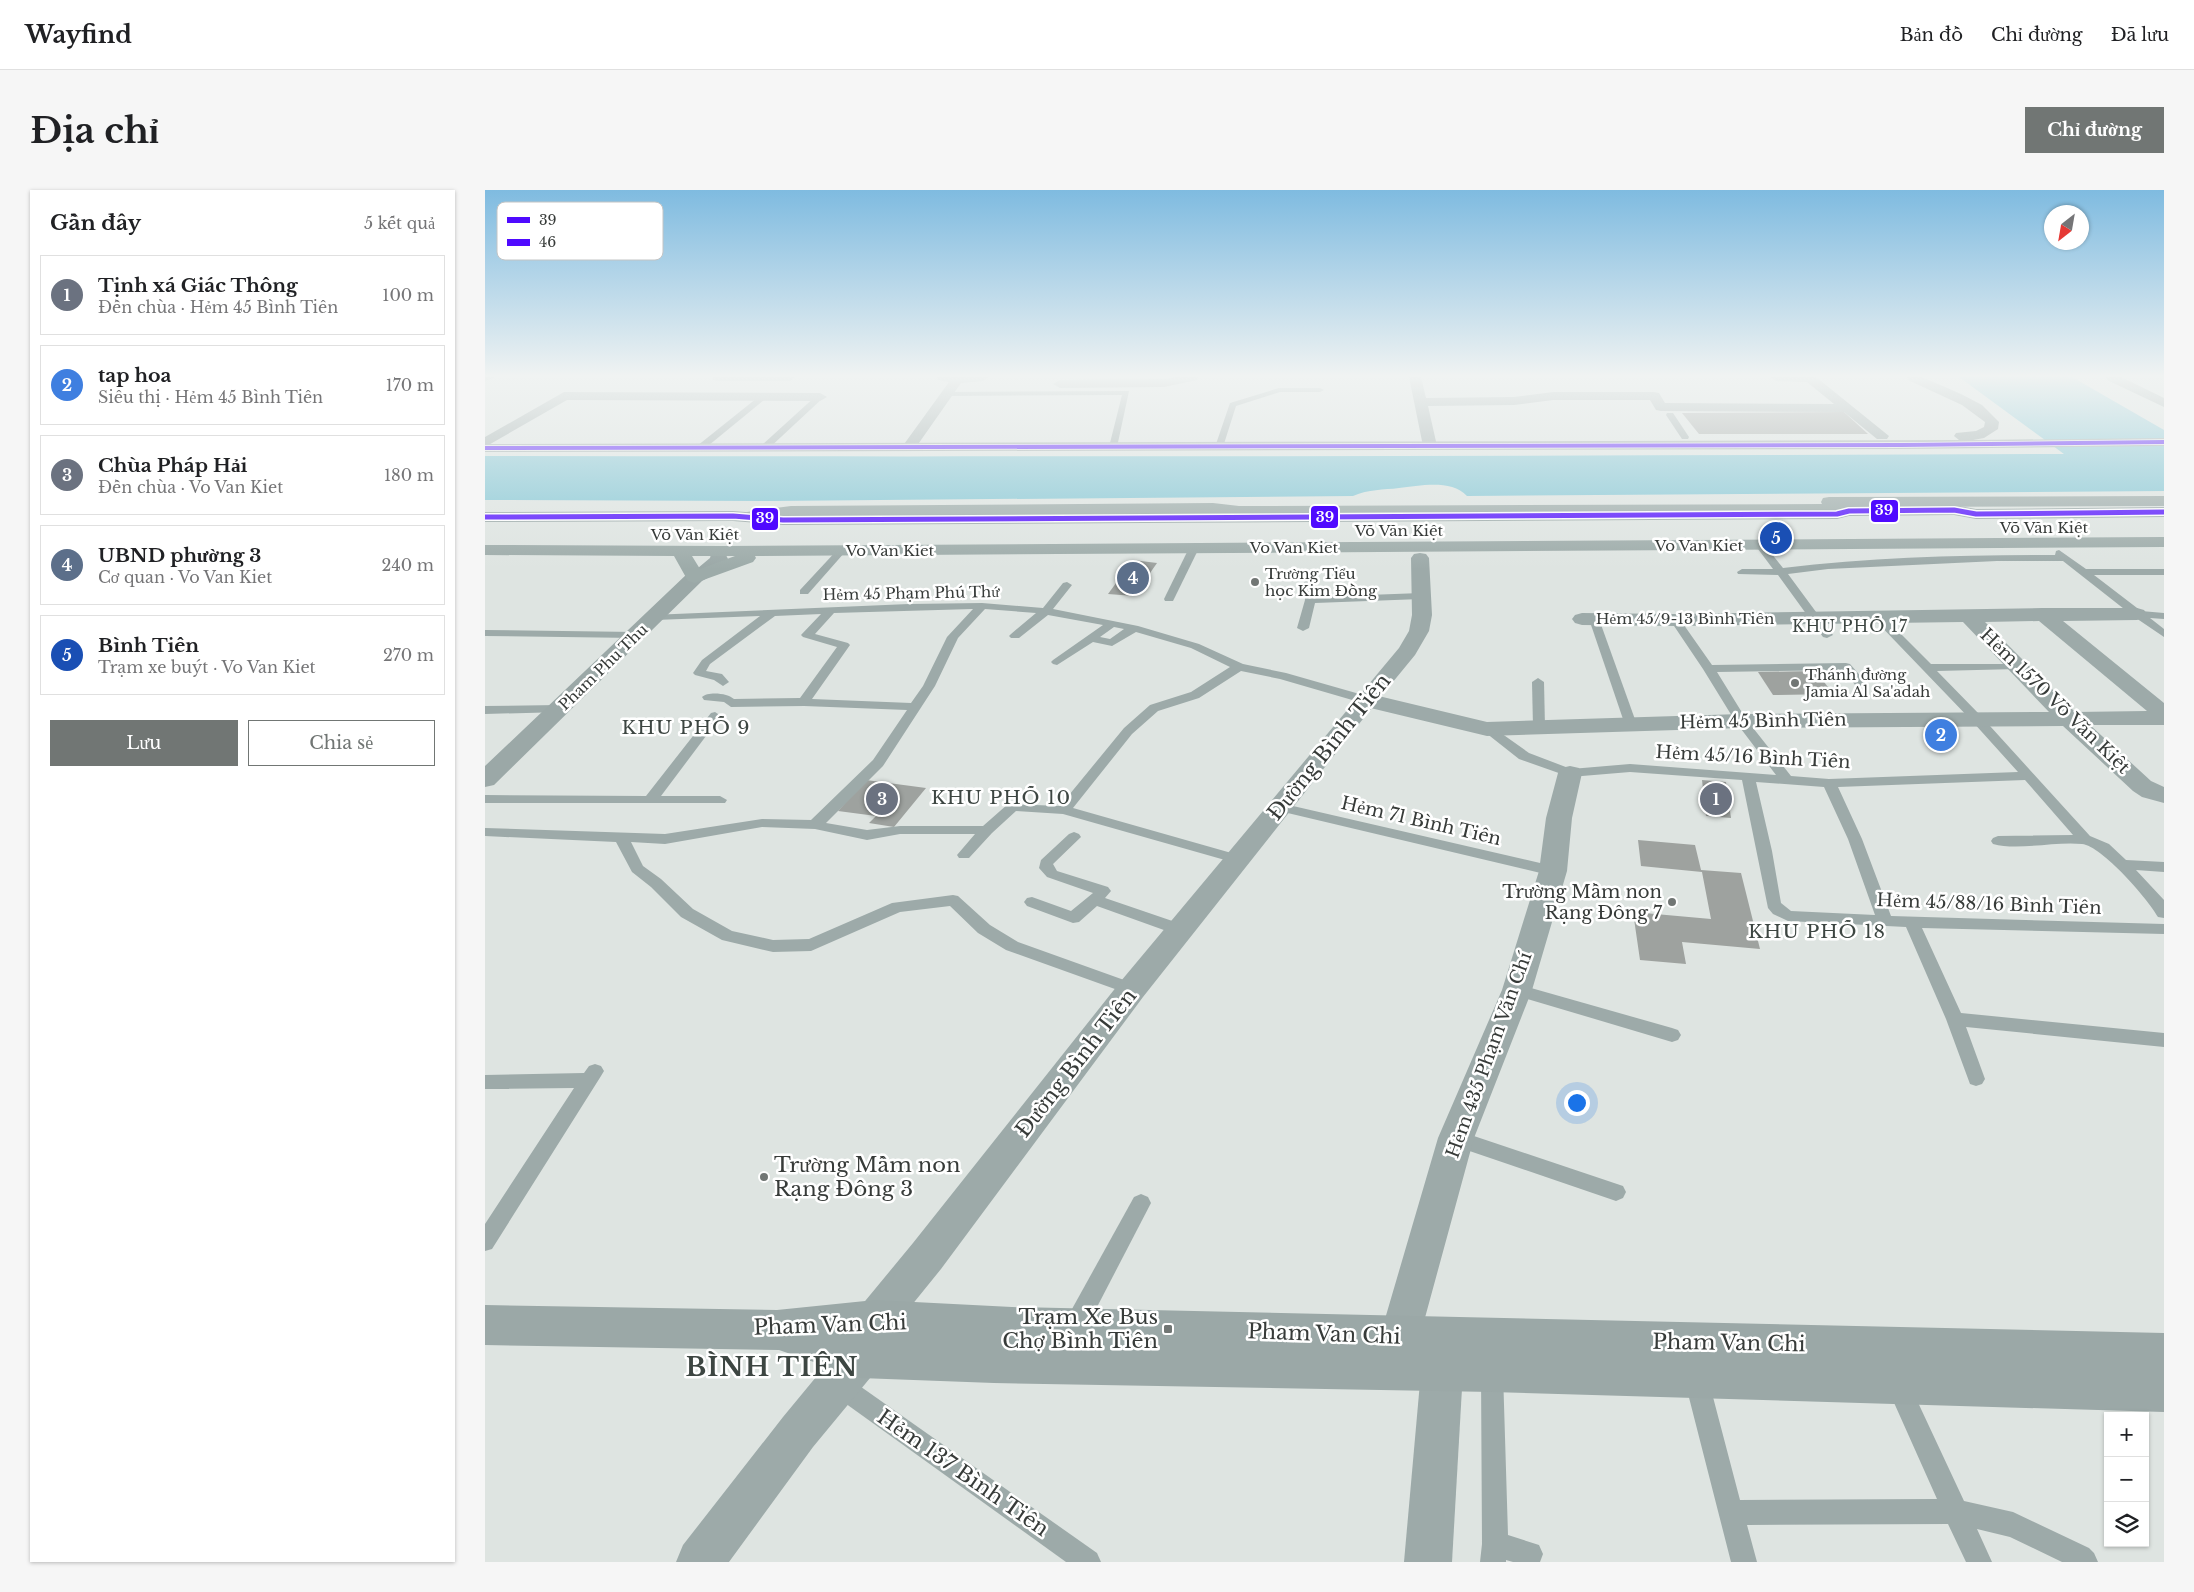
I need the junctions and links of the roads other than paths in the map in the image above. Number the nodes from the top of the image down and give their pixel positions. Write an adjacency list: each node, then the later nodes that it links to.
1 (709, 441): 15 (lane)
2 (772, 441): 16 (lane)
3 (913, 441): 11 (street)
4 (1114, 441): 12 (lane)
5 (1221, 441): 13 (lane)
6 (1429, 441): 9 (street)
7 (1531, 441): 10 (street)
8 (2164, 442): 10 (street)
9 (1430, 446): 10 (street); 13 (street)
10 (1501, 446)
11 (909, 447): 12 (street); 16 (street)
12 (1113, 447): 13 (street)
13 (1219, 447)
14 (485, 448): 15 (street)
15 (700, 448): 16 (street)
16 (764, 448)
17 (2164, 501): 19 (main road, Võ Văn Kiệt)
18 (2164, 506): 20 (main road, Võ Văn Kiệt)
19 (1213, 508): 21 (main road, Võ Văn Kiệt); 23 (main road, Võ Văn Kiệt)
20 (1954, 510): 21 (highway, Võ Văn Kiệt); 22 (highway, Võ Văn Kiệt)
21 (1849, 511): 23 (highway, Võ Văn Kiệt)
22 (2164, 512)
23 (753, 516): 24 (highway, Võ Văn Kiệt); 28 (highway)
24 (485, 517)
25 (2164, 527): 28 (highway, Võ Văn Kiệt)
26 (485, 534): 27 (highway, Võ Văn Kiệt)
27 (645, 534)
28 (742, 534): 39 (main road)
29 (2047, 543): 30 (main road, Vo Van Kiet); 31 (main road, Vo Van Kiet); 40 (lane)
30 (2161, 544)
31 (1761, 545): 38 (main road, Vo Van Kiet); 42 (lane)
32 (1393, 547): 33 (main road, Vo Van Kiet); 38 (street)
33 (1194, 548): 36 (main road, Vo Van Kiet); 50 (lane)
34 (485, 550): 37 (main road, Vo Van Kiet)
35 (769, 550): 36 (main road, Vo Van Kiet); 39 (main road, Vo Van Kiet); 45 (main road)
36 (842, 550): 48 (lane)
37 (680, 551): 39 (main road, Vo Van Kiet); 45 (main road)
38 (1427, 552): 49 (street, Đường Bình Tiên)
39 (719, 553): 45 (main road, Pham Phu Thu)
40 (2066, 558): 42 (lane); 43 (lane)
41 (1742, 572): 42 (lane)
42 (1779, 572): 62 (lane)
43 (2084, 572): 44 (lane); 57 (lane)
44 (2162, 572)
45 (695, 577): 61 (main road, Pham Phu Thu)
46 (1309, 582): 51 (lane)
47 (1067, 585): 54 (lane)
48 (804, 592)
49 (1421, 596): 51 (lane); 83 (street, Đường Bình Tiên)
50 (1169, 599)
51 (1310, 600): 67 (lane)
52 (982, 606): 53 (lane, Hẻm 45 Phạm Phú Thứ); 54 (lane, Hẻm 45 Phạm Phú Thứ); 85 (lane)
53 (830, 611): 55 (lane, Hẻm 45 Phạm Phú Thứ); 84 (lane)
54 (1046, 611): 65 (lane, Hẻm 45 Phạm Phú Thứ); 72 (lane)
55 (771, 613): 61 (lane, Hẻm 45 Phạm Phú Thứ); 79 (lane)
56 (2043, 614): 57 (street, Hẻm 1570 Võ Văn Kiệt); 59 (street, Hẻm 1570 Võ Văn Kiệt); 89 (street)
57 (2137, 614): 60 (lane); 69 (lane)
58 (1877, 616): 59 (street, Hẻm 1570 Võ Văn Kiệt); 62 (street, Hẻm 45/9-13 Bình Tiên); 77 (lane)
59 (1968, 616): 75 (street, Hẻm 1570 Võ Văn Kiệt)
60 (2164, 616)
61 (655, 617): 70 (main road, Pham Phu Thu)
62 (1816, 617): 64 (street, Hẻm 45/9-13 Bình Tiên); 71 (lane)
63 (1588, 619): 64 (street, Hẻm 45/9-13 Bình Tiên); 93 (lane)
64 (1675, 620): 78 (lane)
65 (1113, 622): 66 (lane, Hẻm 45 Phạm Phú Thứ); 73 (lane)
66 (1134, 628): 73 (lane); 76 (lane, Hẻm 45 Phạm Phú Thứ)
67 (1303, 628)
68 (485, 632): 70 (lane)
69 (2164, 634)
70 (635, 635): 86 (main road, Pham Phu Thu)
71 (1827, 635)
72 (1015, 636)
73 (1091, 638): 74 (lane)
74 (1057, 662)
75 (2017, 666): 77 (lane); 90 (street, Hẻm 1570 Võ Văn Kiệt)
76 (1239, 667): 83 (lane, Hẻm 45 Phạm Phú Thứ); 107 (lane)
77 (1927, 668): 91 (lane)
78 (1709, 669): 81 (lane); 92 (lane)
79 (723, 682)
80 (1538, 682): 94 (lane)
81 (1860, 683)
82 (708, 697): 84 (lane)
83 (1366, 700): 95 (street, Hẻm 45 Bình Tiên); 106 (street, Đường Bình Tiên)
84 (805, 702): 85 (lane)
85 (913, 707): 108 (lane)
86 (559, 709): 87 (lane); 100 (main road, Pham Phu Thu)
87 (485, 710)
88 (715, 716): 104 (lane)
89 (2164, 716): 90 (street, Hẻm 45 Bình Tiên)
90 (2067, 717): 91 (street, Hẻm 45 Bình Tiên); 102 (street, Hẻm 1570 Võ Văn Kiệt)
91 (1976, 718): 92 (street, Hẻm 45 Bình Tiên); 97 (lane)
92 (1741, 721): 93 (street, Hẻm 45 Bình Tiên); 99 (lane)
93 (1631, 725): 94 (street, Hẻm 45 Bình Tiên)
94 (1539, 727): 95 (street, Hẻm 45 Bình Tiên)
95 (1487, 729): 96 (lane, Hẻm 45/16 Bình Tiên)
96 (1570, 773): 98 (lane, Hẻm 45/16 Bình Tiên); 119 (street, Hẻm 435 Phạm Văn Chí)
97 (2028, 776): 101 (lane, Hẻm 45/16 Bình Tiên); 113 (lane)
98 (1748, 777): 99 (lane, Hẻm 45/16 Bình Tiên); 123 (lane, Hẻm 45/88/16 Bình Tiên)
99 (1786, 779): 101 (lane, Hẻm 45/16 Bình Tiên)
100 (485, 780)
101 (1829, 784): 123 (lane)
102 (2153, 791)
103 (485, 798): 104 (lane)
104 (650, 800): 105 (lane)
105 (720, 800)
106 (1281, 807): 116 (street, Đường Bình Tiên); 119 (lane, Hẻm 71 Bình Tiên)
107 (1064, 810): 109 (lane); 116 (lane)
108 (815, 825): 109 (lane); 112 (lane)
109 (987, 830): 115 (lane)
110 (485, 832): 112 (lane)
111 (1074, 837): 120 (lane)
112 (622, 839): 127 (lane)
113 (2085, 839): 114 (lane); 117 (lane)
114 (1998, 841)
115 (964, 855)
116 (1237, 859): 126 (street, Đường Bình Tiên)
117 (2124, 865): 118 (lane); 122 (lane)
118 (2164, 867)
119 (1553, 871): 128 (street, Hẻm 435 Phạm Văn Chí)
120 (1095, 900): 121 (lane); 126 (lane)
121 (1032, 902)
122 (2164, 913)
123 (1885, 920): 124 (lane, Hẻm 45/88/16 Bình Tiên)
124 (1912, 922): 125 (lane, Hẻm 45/88/16 Bình Tiên); 129 (lane)
125 (2164, 929)
126 (1181, 930): 127 (street, Đường Bình Tiên)
127 (1132, 989): 142 (street, Đường Bình Tiên)
128 (1517, 990): 130 (lane); 134 (street, Hẻm 435 Phạm Văn Chí)
129 (1955, 1020): 131 (lane); 132 (lane)
130 (1673, 1035)
131 (2164, 1040)
132 (1976, 1078)
133 (485, 1082): 137 (lane)
134 (1456, 1138): 135 (lane); 140 (street, Hẻm 435 Phạm Văn Chí)
135 (1616, 1192)
136 (1141, 1203): 139 (lane)
137 (485, 1242)
138 (485, 1325): 142 (main road, Pham Van Chi)
139 (1074, 1328): 140 (main road, Pham Van Chi); 142 (main road, Pham Van Chi)
140 (1400, 1336): 141 (main road, Pham Van Chi)
141 (2164, 1353)
142 (858, 1354): 143 (main road, Pham Van Chi); 152 (street, Đường Bình Tiên); 153 (lane, Hẻm 137 Bình Tiên)
143 (1442, 1371): 144 (main road, Pham Van Chi); 154 (street)
144 (1492, 1371): 145 (main road, Pham Van Chi); 150 (lane)
145 (1696, 1377): 146 (main road, Pham Van Chi); 149 (lane)
146 (1898, 1383): 147 (main road, Pham Van Chi); 148 (lane)
147 (2164, 1391)
148 (1955, 1511): 149 (lane); 156 (lane); 157 (lane)
149 (1731, 1513): 155 (lane)
150 (1494, 1553): 151 (lane)
151 (1530, 1554)
152 (700, 1562)
153 (1088, 1562)
154 (1428, 1562)
155 (1743, 1562)
156 (1979, 1562)
157 (2085, 1562)

